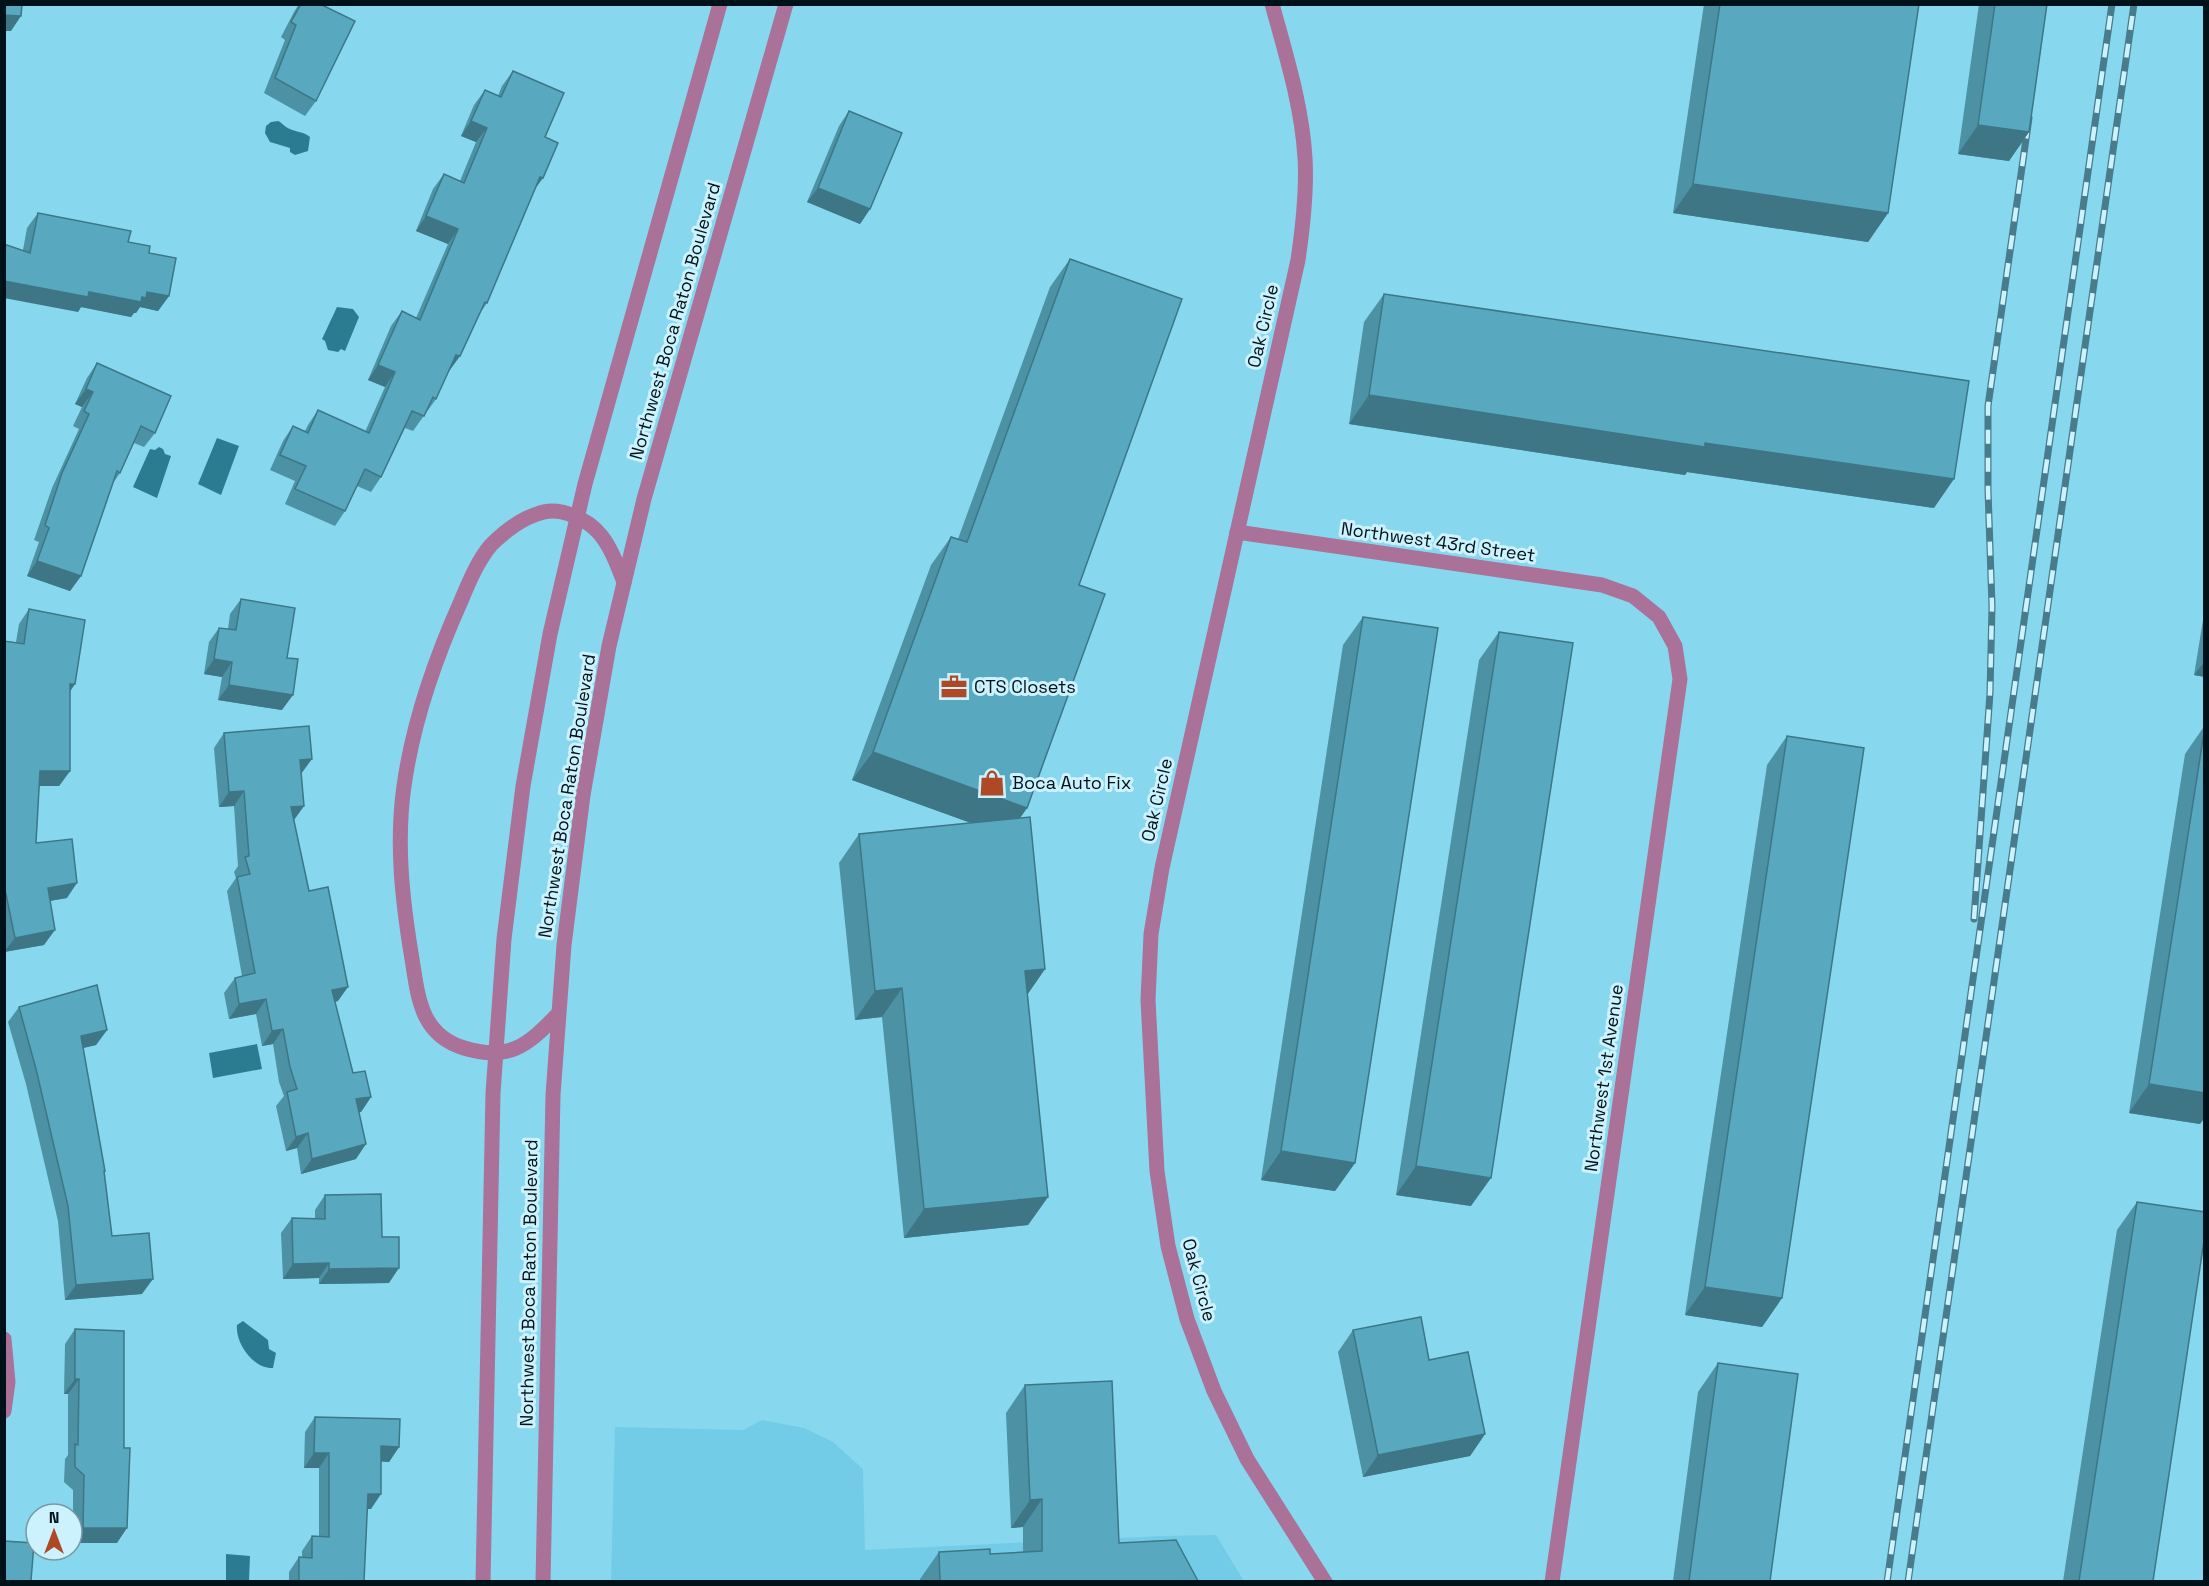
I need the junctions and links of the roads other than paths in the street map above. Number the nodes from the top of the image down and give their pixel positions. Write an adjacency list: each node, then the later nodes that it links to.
1 (720, 4): 4 (street)
2 (786, 4): 6 (street, Northwest Boca Raton Boulevard)
3 (1272, 4): 5 (street, Oak Circle)
4 (578, 516): 6 (street); 9 (street); 9 (street)
5 (1237, 532): 7 (street, Northwest 43rd Street); 14 (street, Oak Circle)
6 (624, 582): 8 (street, Northwest Boca Raton Boulevard)
7 (1633, 596): 15 (street, Northwest 1st Avenue)
8 (558, 1014): 9 (street); 13 (street, Northwest Boca Raton Boulevard)
9 (495, 1054): 12 (street)
10 (4, 1339): 11 (street)
11 (4, 1411)
12 (483, 1581)
13 (543, 1581)
14 (1325, 1581)
15 (1552, 1581)

